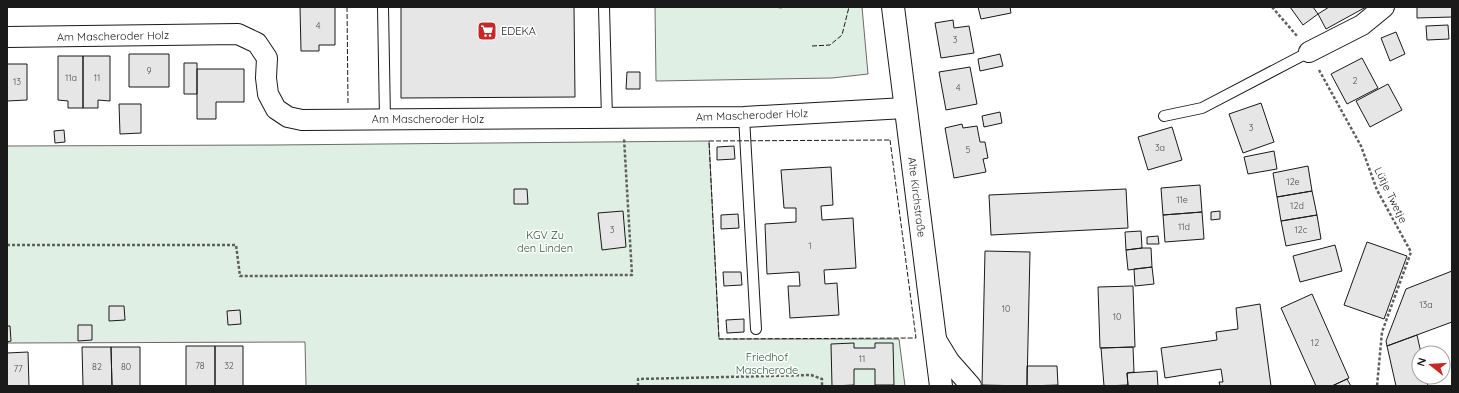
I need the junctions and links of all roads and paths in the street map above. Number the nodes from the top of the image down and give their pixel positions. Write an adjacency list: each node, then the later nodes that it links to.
1 (383, 7): 12 (lane)
2 (604, 7): 11 (lane)
3 (893, 7): 8 (main road, Alte Kirchstraße)
4 (1272, 7): 7 (path, Lütje Twetje)
5 (1384, 7): 7 (street)
6 (7, 37): 12 (street, Am Mascheroder Holz)
7 (1309, 52): 9 (lane); 20 (path, Lütje Twetje)
8 (905, 108): 10 (street, Am Mascheroder Holz); 15 (main road, Alte Kirchstraße)
9 (1164, 116)
10 (744, 117): 11 (street, Am Mascheroder Holz); 14 (lane)
11 (616, 118): 12 (street, Am Mascheroder Holz); 13 (path)
12 (385, 119)
13 (7, 246)
14 (756, 329)
15 (935, 338): 18 (main road, Alte Kirchstraße); 19 (street)
16 (638, 386): 17 (path)
17 (822, 386)
18 (941, 386)
19 (971, 386)
20 (1377, 386)

